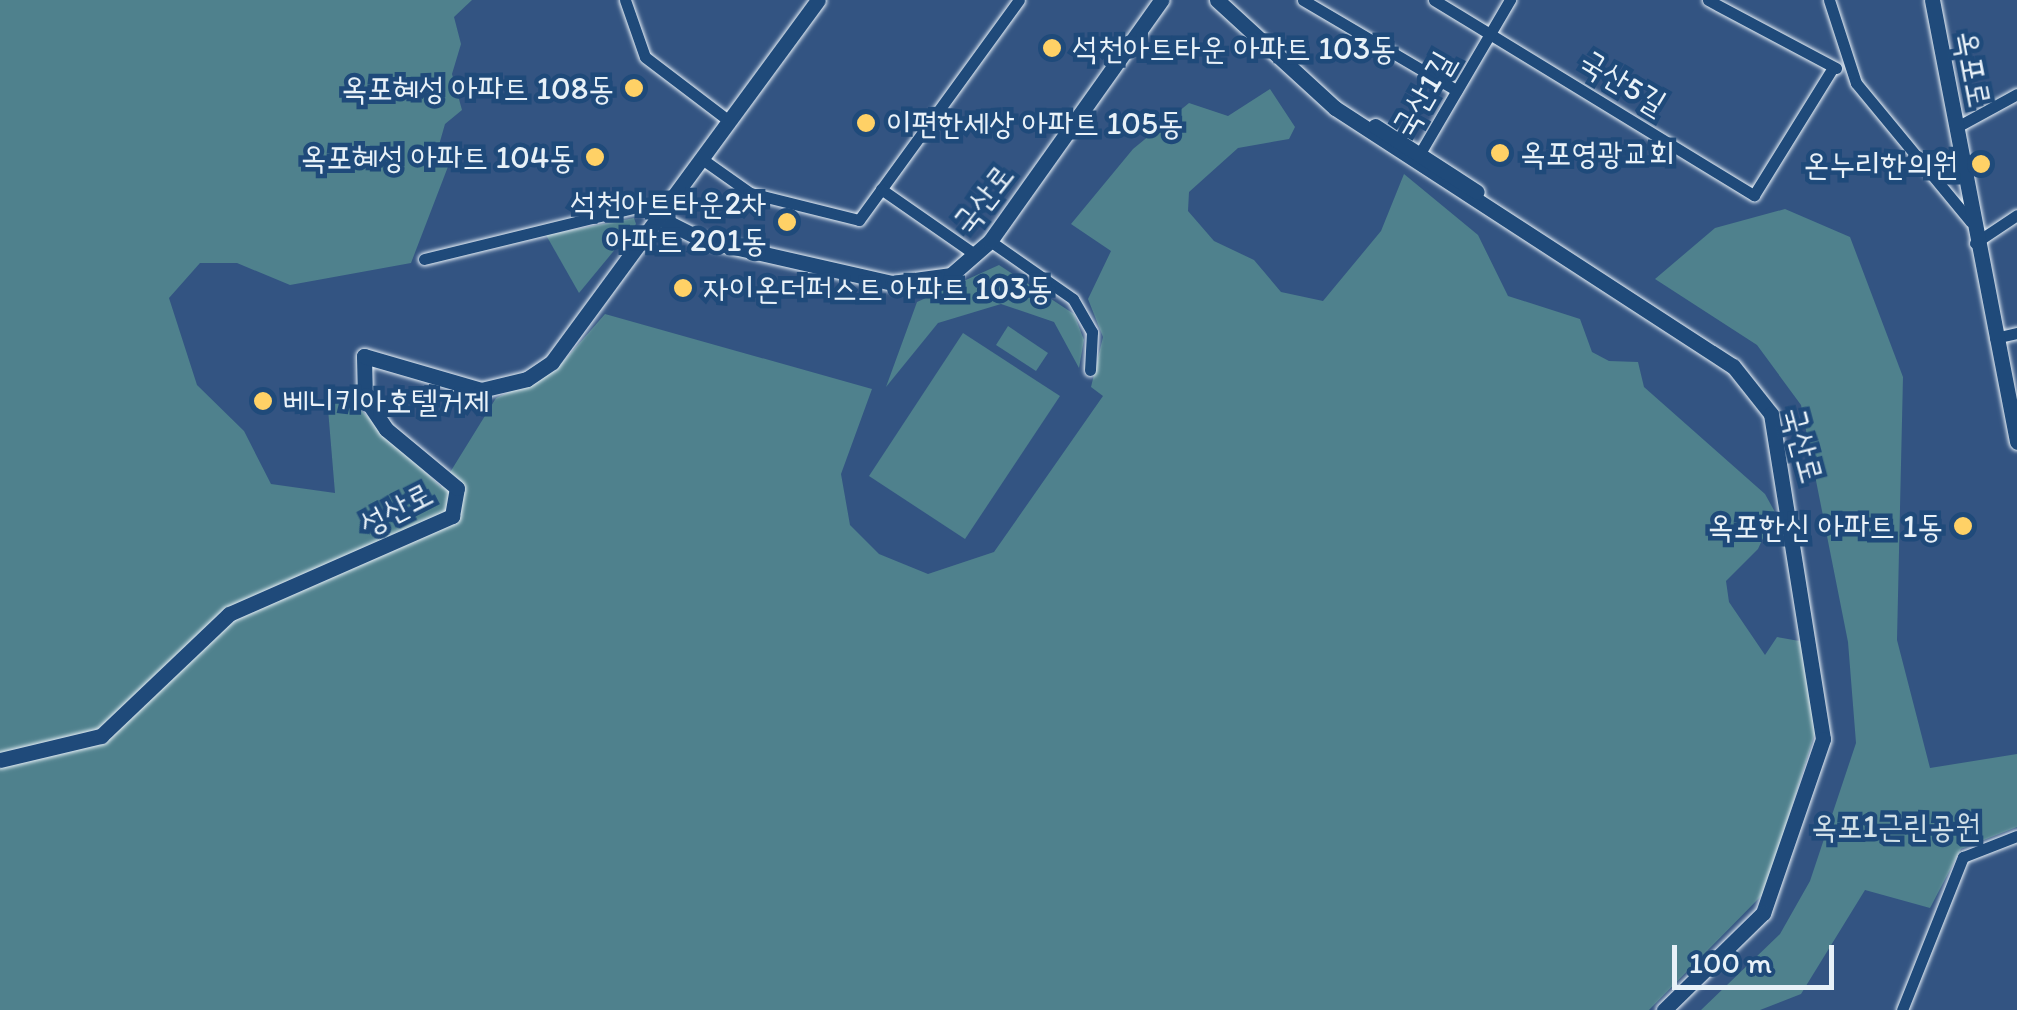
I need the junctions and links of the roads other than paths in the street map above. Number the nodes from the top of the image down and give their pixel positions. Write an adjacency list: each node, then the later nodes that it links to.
1 (625, 0): 18 (street)
2 (818, 0): 18 (street, 성산로)
3 (1018, 0): 22 (street)
4 (1161, 0): 26 (street, 국산로)
5 (1216, 0): 21 (street, 국산로)
6 (1229, 0): 21 (street, 국산로)
7 (1303, 0): 16 (street)
8 (1434, 0): 13 (street)
9 (1510, 0): 13 (street, 국산1길)
10 (1708, 0): 15 (street)
11 (1830, 0): 14 (street)
12 (1932, 0): 19 (street, 옥포로)
13 (1490, 34): 15 (street, 국산5길); 16 (street, 국산1길)
14 (1846, 64): 15 (street); 25 (street)
15 (1832, 68)
16 (1456, 90): 21 (street, 국산1길)
17 (2017, 94): 19 (street)
18 (729, 122): 20 (street, 성산로)
19 (1956, 128): 25 (street, 옥포로)
20 (702, 159): 22 (street); 24 (street, 성산로)
21 (1416, 159): 36 (street, 국산로); 37 (street, 국산로)
22 (881, 189): 28 (street)
23 (2017, 215): 27 (street)
24 (657, 217): 28 (street, 국산로); 29 (street); 34 (street, 성산로)
25 (1971, 222): 27 (street, 옥포로)
26 (990, 241): 28 (street, 국산로); 32 (street)
27 (1975, 243): 31 (street, 옥포로)
28 (976, 255)
29 (424, 258)
30 (2017, 334): 31 (street)
31 (1995, 338): 33 (street, 옥포로)
32 (1090, 370)
33 (2017, 442)
34 (0, 760)
35 (2017, 836): 38 (street)
36 (1664, 1010)
37 (1676, 1010)
38 (1902, 1010)

